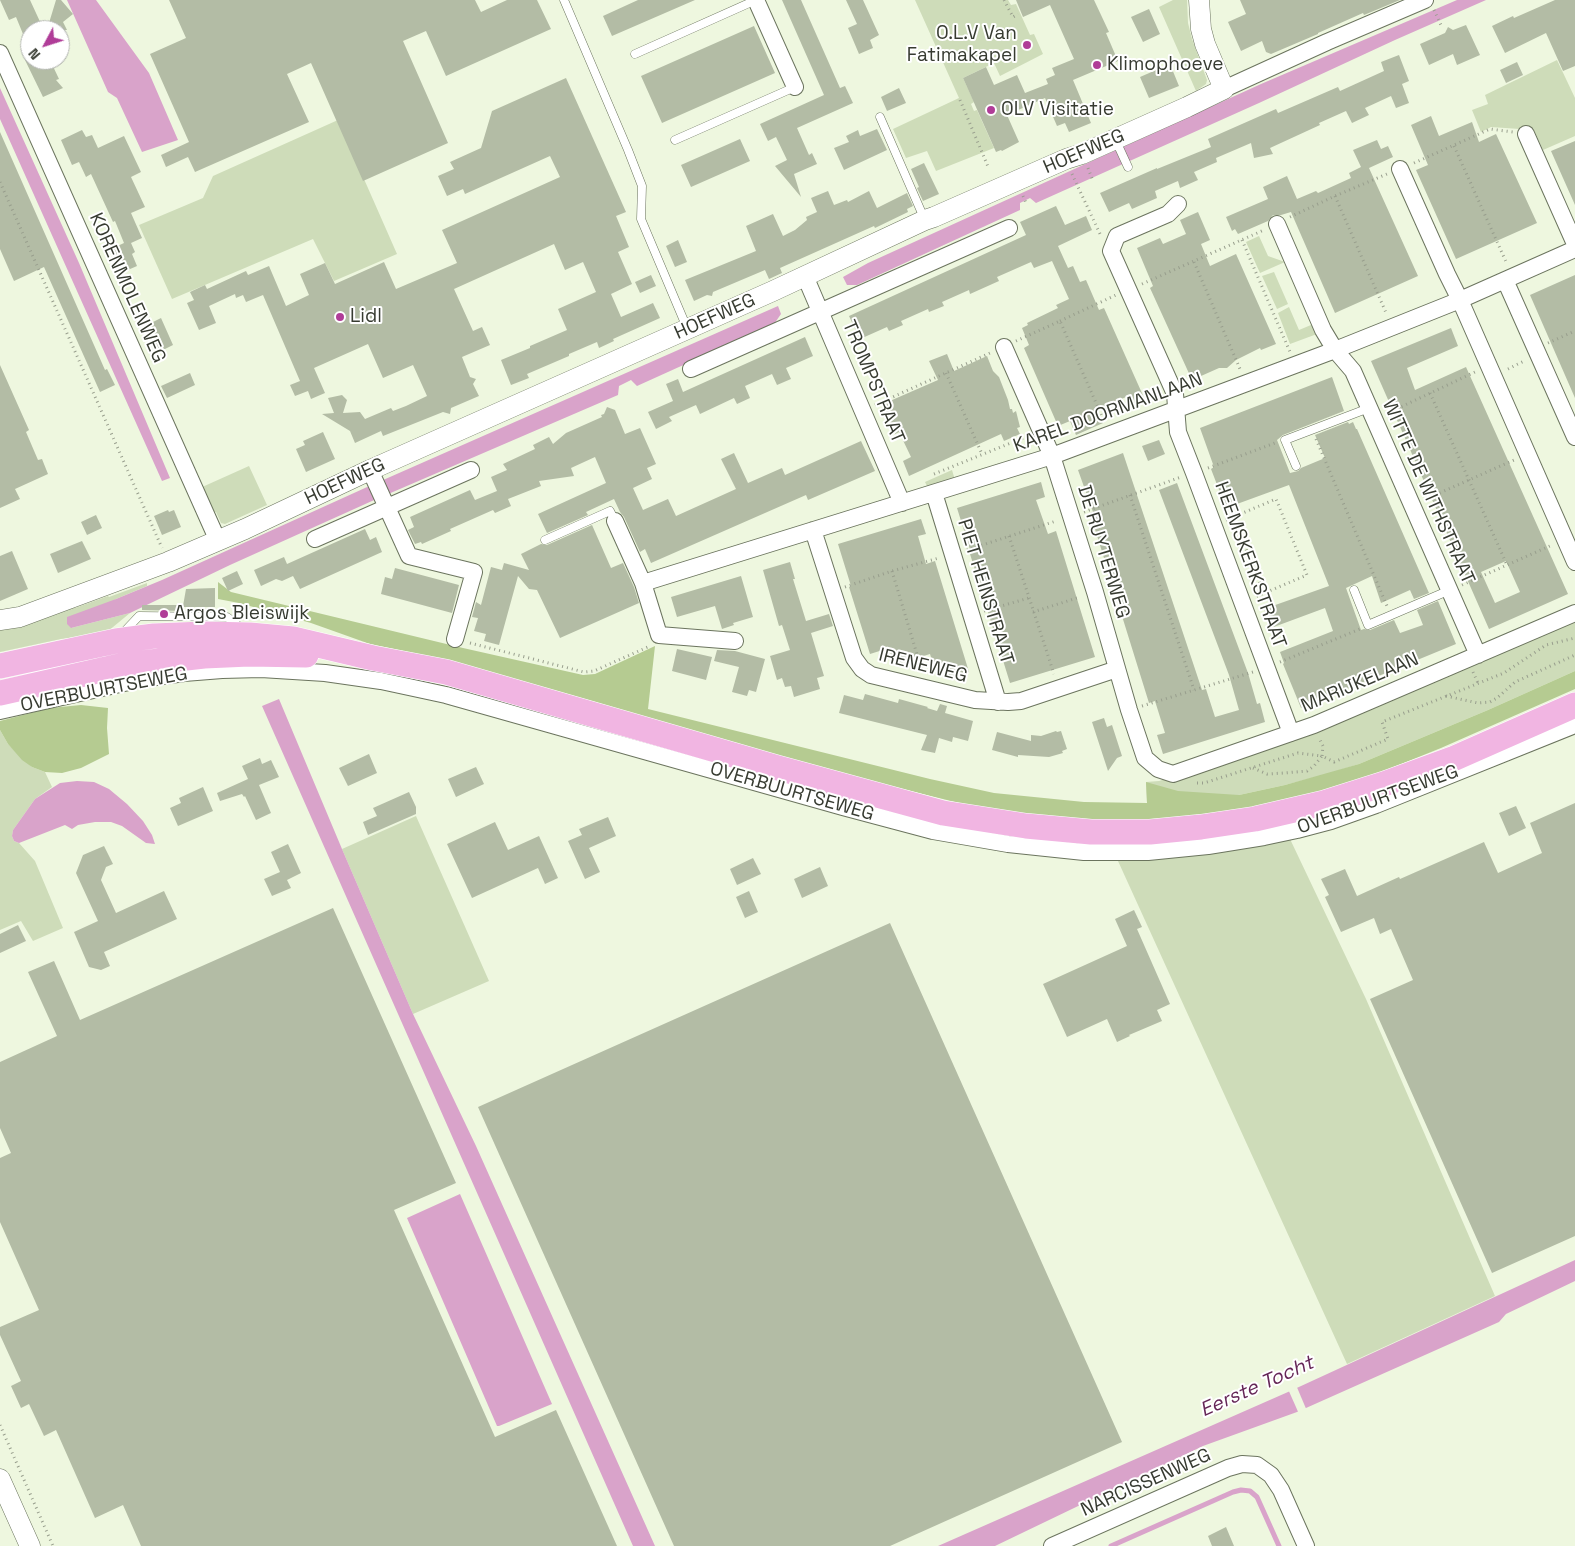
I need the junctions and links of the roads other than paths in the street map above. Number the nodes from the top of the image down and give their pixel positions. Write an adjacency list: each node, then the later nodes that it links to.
1 (564, 0): 25 (lane)
2 (756, 0): 6 (lane); 7 (street)
3 (1199, 0): 8 (street)
4 (1429, 3): 8 (street, HOEFWEG)
5 (0, 53): 43 (street, KORENMOLENWEG)
6 (635, 54)
7 (795, 87): 11 (lane)
8 (1224, 89): 12 (street, HOEFWEG)
9 (880, 117): 16 (lane)
10 (1526, 134): 19 (street)
11 (675, 140)
12 (1117, 142): 13 (lane); 16 (street, HOEFWEG)
13 (1128, 167)
14 (1400, 169): 23 (street)
15 (1178, 204): 29 (street, HEEMSKERKSTRAAT)
16 (925, 220): 21 (street, HOEFWEG)
17 (1277, 224): 27 (street, WITTE DE WITHSTRAAT)
18 (1009, 228): 24 (street, HOEFWEG)
19 (1575, 244)
20 (1575, 249): 22 (street, KAREL DOORMANLAAN)
21 (805, 276): 24 (street, TROMPSTRAAT); 25 (street, HOEFWEG)
22 (1509, 279): 23 (street, KAREL DOORMANLAAN); 31 (street)
23 (1460, 300): 27 (street, KAREL DOORMANLAAN); 44 (street)
24 (822, 312): 28 (street, HOEFWEG); 38 (street, TROMPSTRAAT)
25 (687, 328): 35 (street, HOEFWEG)
26 (1004, 347): 32 (street, DE RUYTERWEG)
27 (1335, 350): 29 (street, KAREL DOORMANLAAN); 30 (street, WITTE DE WITHSTRAAT)
28 (691, 369)
29 (1177, 410): 32 (street, KAREL DOORMANLAAN); 61 (street, HEEMSKERKSTRAAT)
30 (1371, 414): 33 (lane); 47 (street, WITTE DE WITHSTRAAT)
31 (1575, 438)
32 (1052, 456): 36 (street, KAREL DOORMANLAAN); 55 (street, DE RUYTERWEG)
33 (1296, 466)
34 (471, 470): 37 (street, HOEFWEG)
35 (372, 476): 37 (street); 43 (street, HOEFWEG)
36 (934, 493): 38 (street, KAREL DOORMANLAAN); 57 (street, PIET HEINSTRAAT)
37 (384, 503): 41 (street, HOEFWEG); 50 (street)
38 (902, 503): 40 (street, KAREL DOORMANLAAN)
39 (615, 521): 42 (lane); 45 (street)
40 (813, 530): 45 (street, KAREL DOORMANLAAN); 57 (street, IRENEWEG)
41 (315, 539)
42 (545, 540)
43 (218, 541): 49 (street, HOEFWEG)
44 (1575, 562)
45 (643, 583): 51 (street)
46 (1354, 590): 47 (lane)
47 (1450, 590): 52 (street, WITTE DE WITHSTRAAT)
48 (1575, 613): 52 (street, MARIJKELAAN)
49 (0, 620)
50 (455, 639)
51 (735, 641)
52 (1478, 655): 61 (street, MARIJKELAAN)
53 (373, 658): 54 (main road, OVERBUURTSEWEG); 56 (main road, OVERBUURTSEWEG); 58 (main road, OVERBUURTSEWEG)
54 (0, 666)
55 (1118, 669): 57 (street, IRENEWEG); 62 (street, DE RUYTERWEG)
56 (0, 693)
57 (998, 702)
58 (1575, 705)
59 (0, 711): 60 (street, OVERBUURTSEWEG)
60 (1575, 725)
61 (1291, 733): 62 (street, MARIJKELAAN)
62 (1158, 770)
63 (0, 1479): 64 (street)
64 (30, 1546)
65 (1052, 1546): 66 (street, NARCISSENWEG)
66 (1306, 1546)

